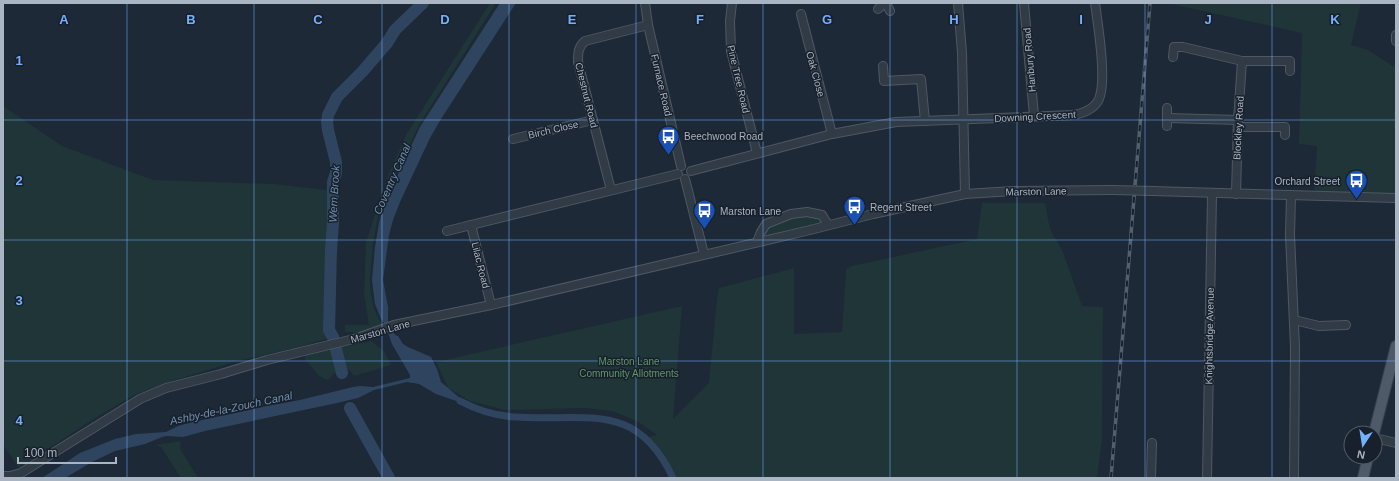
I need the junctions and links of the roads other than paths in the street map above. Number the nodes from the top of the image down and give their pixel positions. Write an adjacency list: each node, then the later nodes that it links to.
1 (645, 3): 9 (street, Furnace Road)
2 (732, 3): 25 (street, Pine Tree Road)
3 (958, 3): 18 (street)
4 (1024, 3): 17 (street, Hanbury Road)
5 (1095, 3): 17 (street, Downing Crescent)
6 (883, 5): 7 (street)
7 (890, 11)
8 (801, 14): 22 (street, Oak Close)
9 (648, 25): 19 (street, Chestnut Road); 26 (street, Furnace Road)
10 (1396, 35): 11 (street)
11 (1396, 41)
12 (1173, 57): 13 (street)
13 (1242, 61): 15 (street); 21 (street, Blockley Road)
14 (883, 66): 20 (street)
15 (1290, 71)
16 (1167, 108): 21 (street)
17 (1034, 116): 18 (street, Downing Crescent)
18 (964, 119): 20 (street); 30 (street)
19 (593, 120): 24 (street, Birch Close); 29 (street, Chestnut Road)
20 (925, 121): 22 (street)
21 (1238, 124): 23 (street); 32 (street, Blockley Road)
22 (832, 134): 25 (street)
23 (1285, 135)
24 (513, 139)
25 (757, 153): 27 (street)
26 (680, 170): 27 (street); 28 (street); 29 (street)
27 (691, 171): 28 (street)
28 (685, 179): 39 (street)
29 (611, 190): 35 (street)
30 (965, 194): 31 (street, Marston Lane, bridge); 36 (street, Marston Lane)
31 (1212, 194): 32 (street, Marston Lane); 51 (street, Knightsbridge Avenue)
32 (1236, 194): 33 (street, Marston Lane)
33 (1291, 195): 34 (street, Marston Lane); 41 (street)
34 (1396, 198)
35 (471, 225): 37 (street); 40 (street, Lilac Road)
36 (828, 225): 38 (street, Marston Lane); 38 (street)
37 (447, 231)
38 (757, 242): 39 (street, Marston Lane)
39 (704, 254): 40 (street, Marston Lane)
40 (491, 305): 49 (street, Marston Lane)
41 (1294, 320): 42 (street); 52 (street)
42 (1346, 325)
43 (1396, 346): 44 (main road)
44 (1376, 425)
45 (1383, 440): 47 (street)
46 (1152, 443): 50 (street)
47 (1396, 443)
48 (1366, 465): 53 (main road)
49 (3, 476)
50 (1151, 478)
51 (1206, 478)
52 (1294, 478)
53 (1363, 478)

